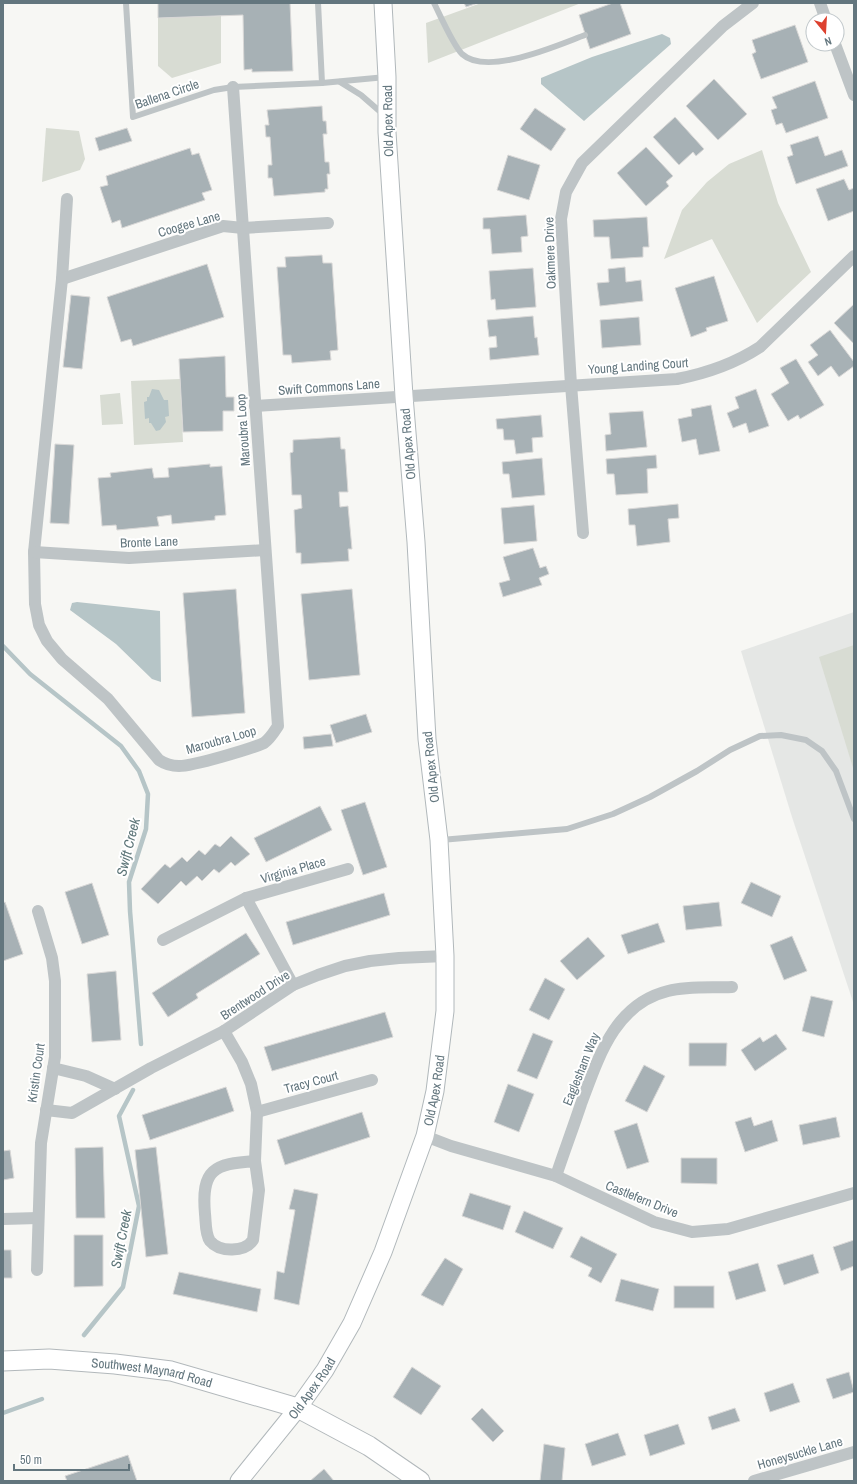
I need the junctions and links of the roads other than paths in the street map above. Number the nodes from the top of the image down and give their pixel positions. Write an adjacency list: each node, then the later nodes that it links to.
1 (126, 3): 11 (lane, Ballena Circle)
2 (318, 3): 10 (lane)
3 (383, 3): 8 (main road, Old Apex Road)
4 (434, 3): 6 (lane)
5 (753, 3): 19 (street, Oakmere Drive)
6 (585, 34)
7 (838, 52): 12 (street)
8 (387, 77): 9 (lane, Ballena Circle); 13 (main road, Old Apex Road)
9 (340, 82): 10 (lane, Ballena Circle); 13 (lane)
10 (322, 83): 11 (lane, Ballena Circle)
11 (233, 87): 16 (street, Maroubra Loop)
12 (854, 95)
13 (387, 118): 20 (main road, Old Apex Road)
14 (67, 199): 18 (street, Maroubra Loop)
15 (328, 223): 16 (street, Coogee Lane)
16 (243, 228): 18 (street, Coogee Lane); 21 (street, Maroubra Loop)
17 (854, 256): 19 (street, Young Landing Court)
18 (62, 279): 24 (street, Maroubra Loop)
19 (571, 385): 20 (street, Young Landing Court); 22 (street, Oakmere Drive)
20 (404, 396): 21 (street, Swift Commons Lane); 26 (main road, Old Apex Road)
21 (255, 406): 23 (street, Maroubra Loop)
22 (582, 533)
23 (265, 550): 24 (street, Bronte Lane); 24 (street, Maroubra Loop)
24 (34, 552)
25 (854, 819): 26 (lane)
26 (439, 840): 31 (main road, Old Apex Road)
27 (348, 869): 28 (street, Virginia Place)
28 (246, 898): 30 (street, Virginia Place); 32 (street)
29 (38, 911): 35 (street, Kristin Court)
30 (163, 940)
31 (445, 956): 32 (street, Brentwood Drive); 40 (main road, Old Apex Road)
32 (293, 985): 34 (street, Brentwood Drive)
33 (732, 987): 42 (street, Eaglesham Way)
34 (224, 1031): 37 (street, Brentwood Drive); 39 (street)
35 (53, 1068): 37 (street); 38 (street, Kristin Court)
36 (372, 1080): 39 (street, Tracy Court)
37 (115, 1089): 38 (street, Brentwood Drive)
38 (46, 1110): 44 (street, Kristin Court)
39 (257, 1112): 41 (street)
40 (425, 1136): 42 (street, Castlefern Drive); 48 (main road, Old Apex Road)
41 (255, 1161): 41 (street)
42 (556, 1176): 43 (street, Castlefern Drive)
43 (854, 1193)
44 (38, 1218): 45 (street); 46 (street, Kristin Court)
45 (3, 1219)
46 (37, 1270)
47 (3, 1361): 48 (main road, Southwest Maynard Road)
48 (298, 1408): 50 (main road, Old Apex Road); 51 (main road, Southwest Maynard Road)
49 (854, 1452): 52 (street, Honeysuckle Lane)
50 (239, 1481)
51 (420, 1481)
52 (754, 1481)

